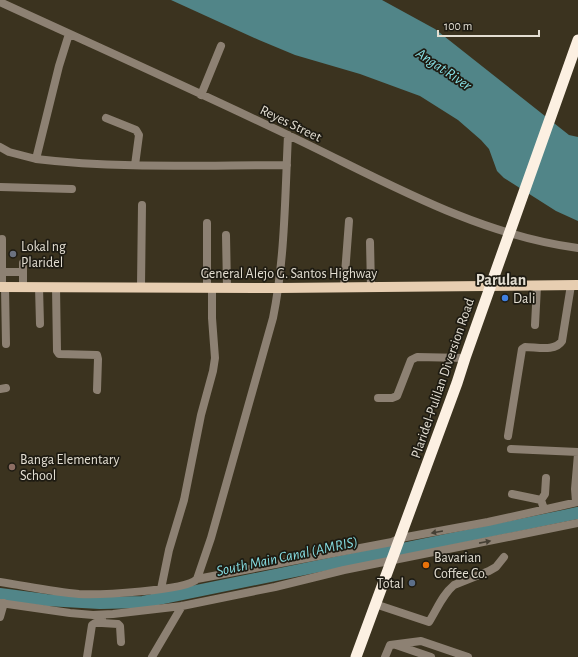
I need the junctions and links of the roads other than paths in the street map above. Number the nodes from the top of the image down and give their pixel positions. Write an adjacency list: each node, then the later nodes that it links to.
1 (0, 2): 2 (street, Reyes Street)
2 (69, 34): 5 (street, Reyes Street); 9 (street)
3 (578, 40): 17 (highway, Plaridel-Pulilan Diversion Road)
4 (221, 46): 5 (street)
5 (201, 95): 7 (street, Reyes Street)
6 (106, 118): 10 (street)
7 (288, 135): 11 (street); 17 (street, Reyes Street)
8 (0, 147): 9 (street)
9 (36, 159): 10 (street)
10 (135, 165): 11 (street)
11 (287, 165): 37 (street)
12 (0, 187): 13 (street)
13 (72, 189)
14 (142, 205): 26 (street)
15 (349, 221): 34 (street)
16 (207, 224): 32 (street)
17 (510, 233): 21 (street, Reyes Street); 36 (highway, Plaridel-Pulilan Diversion Road)
18 (226, 236): 33 (street)
19 (2, 239): 23 (street)
20 (370, 242): 35 (street)
21 (578, 248)
22 (23, 263): 24 (street)
23 (2, 272): 24 (street); 28 (street)
24 (23, 272): 29 (street)
25 (574, 285): 27 (main road, General Alejo G. Santos Highway); 44 (street)
26 (141, 286): 31 (main road, General Alejo G. Santos Highway); 32 (main road, General Alejo G. Santos Highway)
27 (537, 286): 36 (main road, General Alejo G. Santos Highway); 39 (street)
28 (2, 287): 29 (main road, General Alejo G. Santos Highway); 40 (street)
29 (23, 287): 30 (main road, General Alejo G. Santos Highway)
30 (39, 287): 31 (main road, General Alejo G. Santos Highway); 38 (street)
31 (56, 287): 42 (street)
32 (210, 287): 33 (main road, General Alejo G. Santos Highway); 58 (street)
33 (227, 287): 37 (main road, General Alejo G. Santos Highway)
34 (344, 287): 35 (main road, General Alejo G. Santos Highway); 37 (main road, General Alejo G. Santos Highway)
35 (371, 287): 36 (main road, General Alejo G. Santos Highway)
36 (490, 287): 41 (highway, Plaridel-Pulilan Diversion Road)
37 (279, 288): 56 (street)
38 (40, 324)
39 (535, 325)
40 (6, 344)
41 (465, 358): 43 (street); 53 (highway, Plaridel-Pulilan Diversion Road)
42 (97, 390)
43 (378, 398)
44 (508, 436)
45 (511, 448): 46 (street)
46 (578, 453): 50 (street)
47 (546, 478): 49 (street)
48 (512, 494): 49 (street)
49 (541, 500): 51 (street)
50 (577, 502): 51 (street)
51 (544, 509): 53 (street, one-way to 53)
52 (578, 523): 55 (street, one-way to 52)
53 (400, 540): 55 (highway, Plaridel-Pulilan Diversion Road); 56 (street)
54 (504, 557): 60 (street)
55 (393, 559): 60 (highway, Plaridel-Pulilan Diversion Road); 61 (street)
56 (197, 579): 58 (street)
57 (0, 582): 58 (street)
58 (161, 588)
59 (2, 603): 62 (street); 63 (street)
60 (376, 604): 68 (highway, Plaridel-Pulilan Diversion Road)
61 (182, 606): 63 (street); 67 (street)
62 (0, 617)
63 (102, 619): 64 (street); 66 (street)
64 (122, 642)
65 (393, 644): 69 (street); 70 (street); 71 (street)
66 (87, 657)
67 (152, 657)
68 (356, 657)
69 (385, 657)
70 (431, 657)
71 (468, 657)

